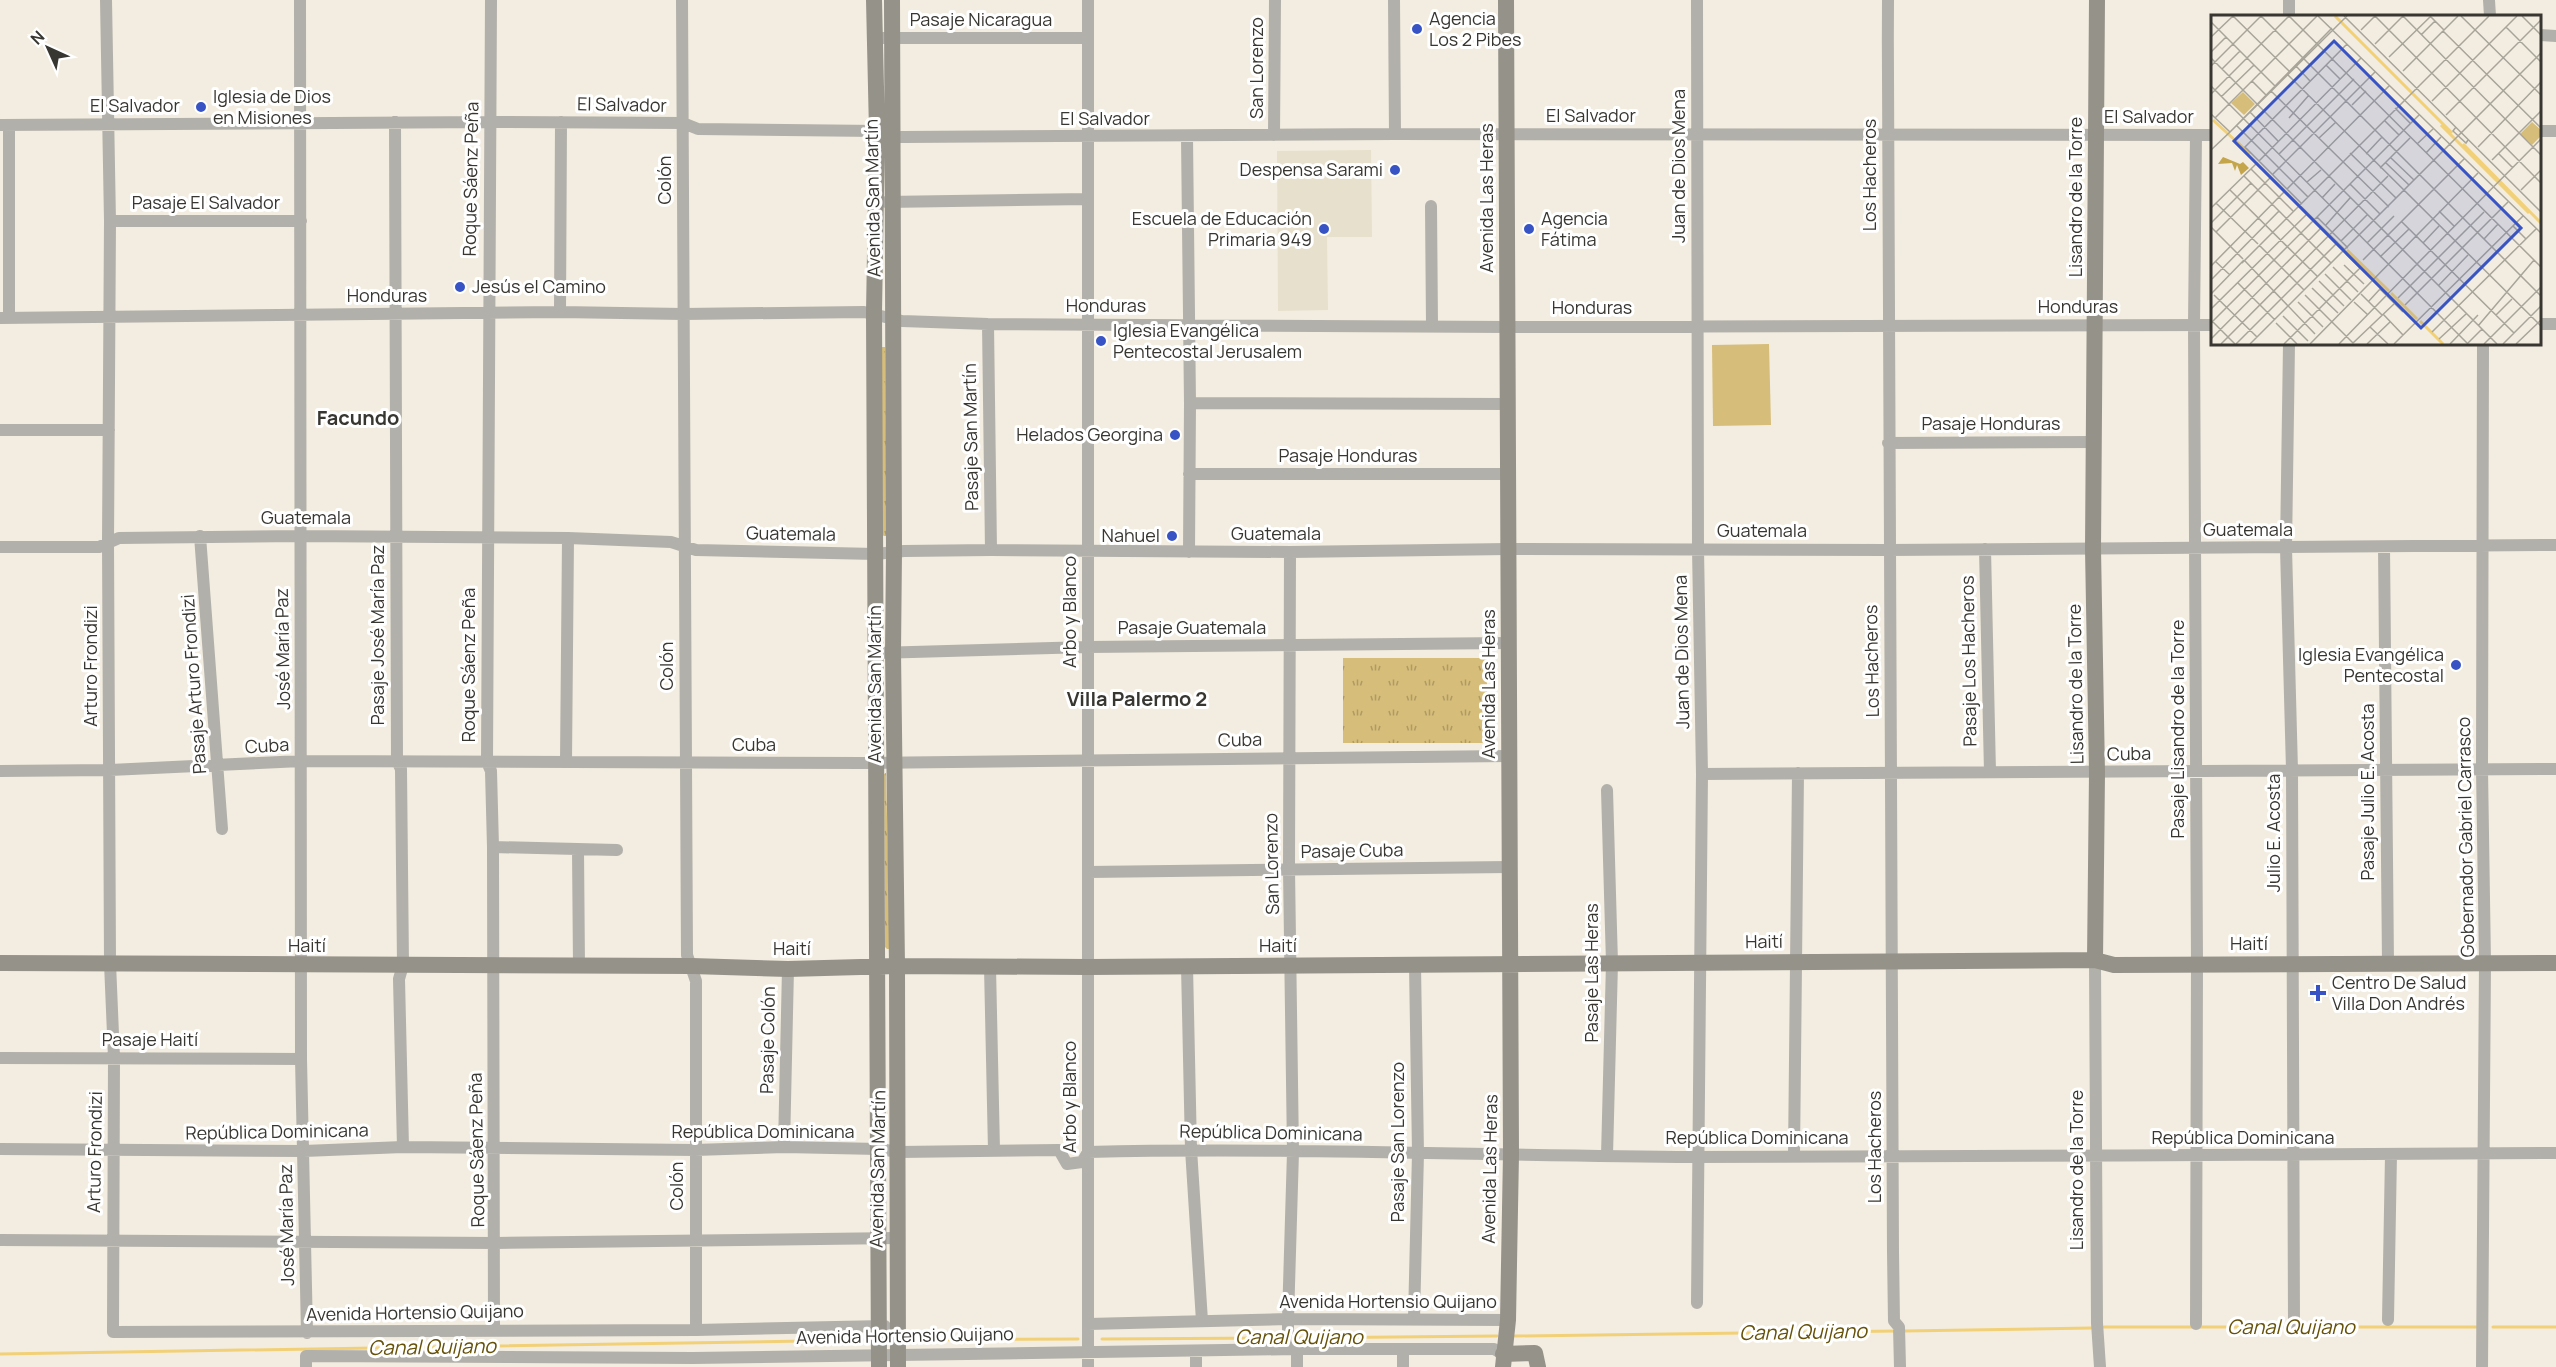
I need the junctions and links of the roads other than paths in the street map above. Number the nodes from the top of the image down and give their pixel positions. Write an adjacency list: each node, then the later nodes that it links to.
1 (106, 0): 24 (street, Arturo Frondizi)
2 (300, 0): 22 (street, José María Paz)
3 (491, 0): 20 (street, Roque Sáenz Peña)
4 (682, 0): 23 (street, Colón)
5 (874, 0): 16 (main road, Avenida San Martín)
6 (892, 0): 18 (main road, Avenida San Martín)
7 (1088, 0): 17 (street, Arbo y Blanco)
8 (1275, 0): 30 (street, San Lorenzo)
9 (1394, 0): 27 (street)
10 (1506, 0): 28 (main road, Avenida Las Heras)
11 (1697, 0): 29 (street, Juan de Dios Mena)
12 (1888, 0): 31 (street, Los Hacheros)
13 (2097, 0): 32 (main road, Lisandro de la Torre)
14 (2541, 35): 15 (street)
15 (2556, 36)
16 (874, 38): 18 (street, Pasaje Nicaragua); 26 (main road, Avenida San Martín)
17 (1088, 38): 18 (street, Pasaje Nicaragua); 35 (street, Arbo y Blanco)
18 (892, 39): 26 (main road, Avenida San Martín)
19 (395, 122): 20 (street, El Salvador); 22 (street, El Salvador); 45 (street, Pasaje José María Paz)
20 (489, 122): 21 (street, El Salvador); 46 (street, Roque Sáenz Peña)
21 (561, 122): 23 (street, El Salvador); 42 (street)
22 (301, 123): 24 (street, El Salvador); 41 (street, José María Paz)
23 (683, 123): 26 (street, El Salvador); 47 (street, Colón)
24 (107, 124): 25 (street, El Salvador); 40 (street, Arturo Frondizi)
25 (4, 125): 49 (street)
26 (885, 134): 35 (street, El Salvador); 38 (main road, Avenida San Martín)
27 (1395, 134): 28 (street, El Salvador); 30 (street, El Salvador)
28 (1506, 134): 29 (street, El Salvador); 60 (main road, Avenida Las Heras)
29 (1697, 134): 31 (street, El Salvador); 58 (street, Juan de Dios Mena)
30 (1274, 135): 36 (street, El Salvador)
31 (1888, 135): 32 (street, El Salvador); 59 (street, Los Hacheros)
32 (2096, 135): 33 (street, El Salvador); 55 (main road, Lisandro de la Torre)
33 (2196, 135): 34 (street, El Salvador); 56 (street, Pasaje Lisandro de la Torre)
34 (2211, 135)
35 (1088, 137): 36 (street, El Salvador); 37 (street, Arbo y Blanco)
36 (1187, 137): 52 (street)
37 (1088, 199): 38 (street); 53 (street, Arbo y Blanco)
38 (885, 202): 43 (main road, Avenida San Martín); 50 (main road, Avenida San Martín)
39 (1431, 206): 54 (street)
40 (110, 221): 41 (street, Pasaje El Salvador); 48 (street, Arturo Frondizi)
41 (301, 221): 44 (street, José María Paz)
42 (560, 312): 46 (street, Honduras); 47 (street, Honduras)
43 (874, 313): 47 (street, Honduras); 50 (street, Honduras); 94 (main road, Avenida San Martín)
44 (301, 314): 45 (street, Honduras); 48 (street, Honduras); 72 (street, José María Paz)
45 (396, 314): 46 (street, Honduras); 73 (street, Pasaje José María Paz)
46 (488, 314): 74 (street, Roque Sáenz Peña)
47 (683, 314): 79 (street, Colón)
48 (110, 317): 49 (street, Honduras); 66 (street, Arturo Frondizi)
49 (4, 318)
50 (894, 319): 51 (street, Honduras); 90 (main road, Avenida San Martín)
51 (988, 324): 53 (street, Honduras); 88 (street, Pasaje San Martín)
52 (1188, 324): 53 (street, Honduras); 54 (street, Honduras); 63 (street)
53 (1088, 325): 91 (street, Arbo y Blanco)
54 (1432, 325): 60 (street, Honduras)
55 (2095, 325): 56 (street, Honduras); 59 (street, Honduras); 67 (main road, Lisandro de la Torre)
56 (2194, 325): 57 (street, Honduras); 82 (street, Pasaje Lisandro de la Torre)
57 (2211, 325)
58 (1698, 326): 59 (street, Honduras); 60 (street, Honduras); 85 (street, Juan de Dios Mena)
59 (1888, 326): 68 (street, Los Hacheros)
60 (1507, 327): 64 (main road, Avenida Las Heras)
61 (2289, 345): 83 (street, Julio E. Acosta)
62 (2483, 345): 81 (street, Gobernador Gabriel Carrasco)
63 (1190, 403): 64 (street); 69 (street)
64 (1507, 404): 70 (main road, Avenida Las Heras)
65 (0, 430): 66 (street)
66 (109, 430): 76 (street, Arturo Frondizi)
67 (2094, 442): 68 (street, Pasaje Honduras); 87 (main road, Lisandro de la Torre)
68 (1888, 443): 89 (street, Los Hacheros)
69 (1189, 474): 70 (street, Pasaje Honduras); 92 (street)
70 (1508, 474): 84 (main road, Avenida Las Heras)
71 (200, 536): 72 (street, Guatemala); 76 (street, Guatemala); 109 (street, Pasaje Arturo Frondizi)
72 (299, 536): 73 (street, Guatemala); 102 (street, José María Paz)
73 (396, 536): 74 (street, Guatemala); 103 (street, Pasaje José María Paz)
74 (488, 537): 75 (street, Guatemala); 104 (street, Roque Sáenz Peña)
75 (568, 538): 79 (street, Guatemala); 105 (street)
76 (108, 542): 78 (street, Guatemala); 112 (street, Arturo Frondizi)
77 (2556, 546): 81 (street, Guatemala)
78 (0, 547)
79 (685, 547): 94 (street, Guatemala); 106 (street, Colón)
80 (2384, 547): 81 (street, Guatemala); 83 (street, Guatemala); 114 (street, Pasaje Julio E. Acosta)
81 (2483, 547): 111 (street, Gobernador Gabriel Carrasco)
82 (2196, 548): 83 (street, Guatemala); 87 (street, Guatemala); 116 (street, Pasaje Lisandro de la Torre)
83 (2286, 548): 113 (street, Julio E. Acosta)
84 (1508, 549): 85 (street, Guatemala); 93 (street, Guatemala); 95 (main road, Avenida Las Heras)
85 (1698, 549): 89 (street, Guatemala); 121 (street, Juan de Dios Mena)
86 (1985, 549): 87 (street, Guatemala); 89 (street, Guatemala); 119 (street, Pasaje Los Hacheros)
87 (2093, 549): 120 (main road, Lisandro de la Torre)
88 (991, 550): 90 (street, Guatemala); 91 (street, Guatemala)
89 (1888, 550): 118 (street, Los Hacheros)
90 (894, 552): 94 (street, Guatemala); 98 (main road, Avenida San Martín)
91 (1088, 552): 92 (street, Guatemala); 97 (street, Arbo y Blanco)
92 (1189, 552): 93 (street, Guatemala)
93 (1290, 552): 96 (street, San Lorenzo)
94 (876, 554): 98 (main road, Avenida San Martín)
95 (1508, 643): 96 (street, Pasaje Guatemala); 99 (main road, Avenida Las Heras)
96 (1289, 645): 97 (street, Pasaje Guatemala); 100 (street, San Lorenzo)
97 (1088, 646): 98 (street, Pasaje Guatemala); 101 (street, Arbo y Blanco)
98 (885, 652): 107 (main road, Avenida San Martín); 108 (main road, Avenida San Martín)
99 (1509, 756): 100 (street, Cuba); 127 (main road, Avenida Las Heras)
100 (1290, 757): 101 (street, Cuba); 128 (street, San Lorenzo)
101 (1088, 760): 107 (street, Cuba); 129 (street, Arbo y Blanco)
102 (301, 761): 103 (street, Cuba); 109 (street, Cuba); 143 (street, José María Paz)
103 (397, 761): 104 (street, Cuba); 144 (street, Pasaje José María Paz)
104 (487, 762): 105 (street, Cuba); 124 (street, Roque Sáenz Peña)
105 (566, 762): 106 (street, Cuba)
106 (685, 762): 108 (street, Cuba); 147 (street, Colón)
107 (894, 762): 108 (street, Cuba); 148 (main road, Avenida San Martín)
108 (877, 763): 152 (main road, Avenida San Martín)
109 (219, 766): 112 (street, Cuba); 123 (street, Pasaje Arturo Frondizi)
110 (2556, 768): 111 (street, Cuba)
111 (2482, 769): 114 (street, Cuba); 139 (street, Gobernador Gabriel Carrasco)
112 (110, 770): 115 (street, Cuba); 135 (street, Arturo Frondizi)
113 (2292, 770): 114 (street, Cuba); 116 (street, Cuba); 137 (street, Julio E. Acosta)
114 (2386, 770): 138 (street, Pasaje Julio E. Acosta)
115 (0, 771)
116 (2196, 771): 120 (street, Cuba); 142 (street, Pasaje Lisandro de la Torre)
117 (1798, 772): 118 (street, Cuba); 121 (street, Cuba); 133 (street)
118 (1892, 772): 119 (street, Cuba); 131 (street, Los Hacheros)
119 (1990, 772): 120 (street, Cuba)
120 (2097, 773): 130 (main road, Lisandro de la Torre)
121 (1702, 774): 132 (street, Juan de Dios Mena)
122 (1607, 790): 136 (street, Pasaje Las Heras)
123 (222, 829)
124 (493, 847): 125 (street); 150 (street, Roque Sáenz Peña)
125 (578, 850): 126 (street); 151 (street)
126 (617, 850)
127 (1509, 867): 128 (street, Pasaje Cuba); 141 (main road, Avenida Las Heras)
128 (1289, 869): 129 (street, Pasaje Cuba); 145 (street, San Lorenzo)
129 (1088, 872): 154 (street, Arbo y Blanco)
130 (2095, 960): 131 (main road, Haití); 142 (main road, Haití); 182 (street, Lisandro de la Torre)
131 (1891, 961): 133 (main road, Haití); 180 (street, Los Hacheros)
132 (1700, 962): 133 (main road, Haití); 136 (main road, Haití); 181 (street, Juan de Dios Mena)
133 (1797, 962): 179 (street)
134 (0, 963): 135 (main road, Haití)
135 (110, 963): 143 (main road, Haití); 157 (street, Arturo Frondizi)
136 (1612, 963): 141 (main road, Haití); 178 (street, Pasaje Las Heras)
137 (2292, 963): 138 (main road, Haití); 142 (main road, Haití); 176 (street, Julio E. Acosta)
138 (2388, 963): 139 (main road, Haití)
139 (2485, 963): 140 (main road, Haití); 173 (street, Gobernador Gabriel Carrasco)
140 (2556, 963)
141 (1509, 964): 146 (main road, Haití); 175 (main road, Avenida Las Heras)
142 (2197, 964): 183 (street, Pasaje Lisandro de la Torre)
143 (301, 965): 144 (main road, Haití); 158 (street, José María Paz)
144 (403, 965): 150 (main road, Haití); 159 (street, Pasaje José María Paz)
145 (1292, 965): 146 (main road, Haití); 149 (main road, Haití); 171 (street, San Lorenzo)
146 (1415, 965): 172 (street, Pasaje San Lorenzo)
147 (692, 966): 151 (main road, Haití); 155 (main road, Haití); 166 (street, Colón)
148 (897, 966): 152 (main road, Haití); 153 (main road, Haití); 169 (main road, Avenida San Martín)
149 (1187, 966): 154 (main road, Haití); 164 (street)
150 (492, 967): 151 (main road, Haití); 162 (street, Roque Sáenz Peña)
151 (579, 967)
152 (879, 967): 155 (main road, Haití); 163 (main road, Avenida San Martín)
153 (990, 967): 154 (main road, Haití); 167 (street)
154 (1088, 967): 170 (street, Arbo y Blanco)
155 (788, 969): 160 (street, Pasaje Colón)
156 (0, 1058): 157 (street, Pasaje Haití)
157 (114, 1058): 158 (street, Pasaje Haití); 168 (street, Arturo Frondizi)
158 (301, 1059): 165 (street, José María Paz)
159 (403, 1147): 162 (street, República Dominicana); 165 (street, República Dominicana)
160 (784, 1147): 163 (street, República Dominicana); 166 (street, República Dominicana)
161 (0, 1149): 168 (street, República Dominicana)
162 (495, 1149): 166 (street, República Dominicana); 190 (street, Roque Sáenz Peña)
163 (879, 1149): 169 (street, República Dominicana); 184 (main road, Avenida San Martín)
164 (1191, 1149): 170 (street, República Dominicana); 171 (street, República Dominicana); 195 (street)
165 (304, 1150): 168 (street, República Dominicana); 189 (street, José María Paz)
166 (695, 1150): 187 (street, Colón)
167 (994, 1150): 169 (street, República Dominicana); 170 (street, República Dominicana)
168 (112, 1152): 188 (street, Arturo Frondizi)
169 (899, 1152): 185 (main road, Avenida San Martín)
170 (1088, 1152): 198 (street, Arbo y Blanco)
171 (1293, 1152): 172 (street, República Dominicana); 197 (street, San Lorenzo)
172 (1419, 1153): 175 (street, República Dominicana); 192 (street, Pasaje San Lorenzo)
173 (2483, 1153): 174 (street, República Dominicana); 177 (street, República Dominicana); 224 (street, Gobernador Gabriel Carrasco)
174 (2556, 1153)
175 (1511, 1154): 178 (street, República Dominicana); 193 (main road, Avenida Las Heras)
176 (2294, 1155): 177 (street, República Dominicana); 183 (street, República Dominicana); 196 (street, Julio E. Acosta)
177 (2391, 1155): 194 (street)
178 (1607, 1156): 181 (street, República Dominicana)
179 (1794, 1156): 180 (street, República Dominicana); 181 (street, República Dominicana)
180 (1893, 1156): 182 (street, República Dominicana); 222 (street, Los Hacheros)
181 (1697, 1157): 191 (street, Juan de Dios Mena)
182 (2097, 1157): 183 (street, República Dominicana); 223 (street, Lisandro de la Torre)
183 (2196, 1157): 199 (street, Pasaje Lisandro de la Torre)
184 (878, 1238): 185 (street); 187 (street); 200 (main road, Avenida San Martín)
185 (897, 1238): 200 (main road, Avenida San Martín)
186 (0, 1240): 188 (street)
187 (695, 1240): 190 (street); 202 (street, Colón)
188 (112, 1242): 189 (street); 203 (street, Arturo Frondizi)
189 (304, 1242): 190 (street); 204 (street, José María Paz)
190 (495, 1243): 201 (street, Roque Sáenz Peña)
191 (1697, 1303)
192 (1414, 1319): 193 (street, Avenida Hortensio Quijano); 197 (street, Avenida Hortensio Quijano)
193 (1508, 1320): 211 (main road, Avenida Las Heras)
194 (2388, 1320)
195 (1202, 1322): 197 (street, Avenida Hortensio Quijano); 198 (street, Avenida Hortensio Quijano)
196 (2294, 1322)
197 (1288, 1323): 205 (street, San Lorenzo)
198 (1088, 1324): 207 (street, Arbo y Blanco)
199 (2196, 1324)
200 (888, 1326): 202 (street, Avenida Hortensio Quijano); 210 (main road, Avenida San Martín); 213 (main road, Avenida San Martín)
201 (494, 1330): 202 (street, Avenida Hortensio Quijano); 204 (street, Avenida Hortensio Quijano)
202 (696, 1330)
203 (113, 1332): 204 (street, Avenida Hortensio Quijano)
204 (307, 1333)
205 (1293, 1346): 206 (street, Avenida Hortensio Quijano); 208 (street, Avenida Hortensio Quijano); 220 (street)
206 (1403, 1350): 211 (street, Avenida Hortensio Quijano); 221 (street)
207 (1088, 1351): 208 (street, Avenida Hortensio Quijano); 209 (street, Avenida Hortensio Quijano); 218 (street, Arbo y Blanco)
208 (1196, 1351): 219 (street)
209 (995, 1353): 210 (street, Avenida Hortensio Quijano); 217 (street)
210 (898, 1360): 213 (street, Avenida Hortensio Quijano)
211 (1503, 1360): 212 (main road)
212 (1536, 1360)
213 (879, 1361): 216 (street, Avenida Hortensio Quijano)
214 (306, 1362): 215 (street, Avenida Hortensio Quijano)
215 (497, 1362): 216 (street, Avenida Hortensio Quijano)
216 (693, 1362)
217 (995, 1367)
218 (1088, 1367)
219 (1196, 1367)
220 (1297, 1367)
221 (1403, 1367)
222 (1900, 1367)
223 (2100, 1367)
224 (2482, 1367)

